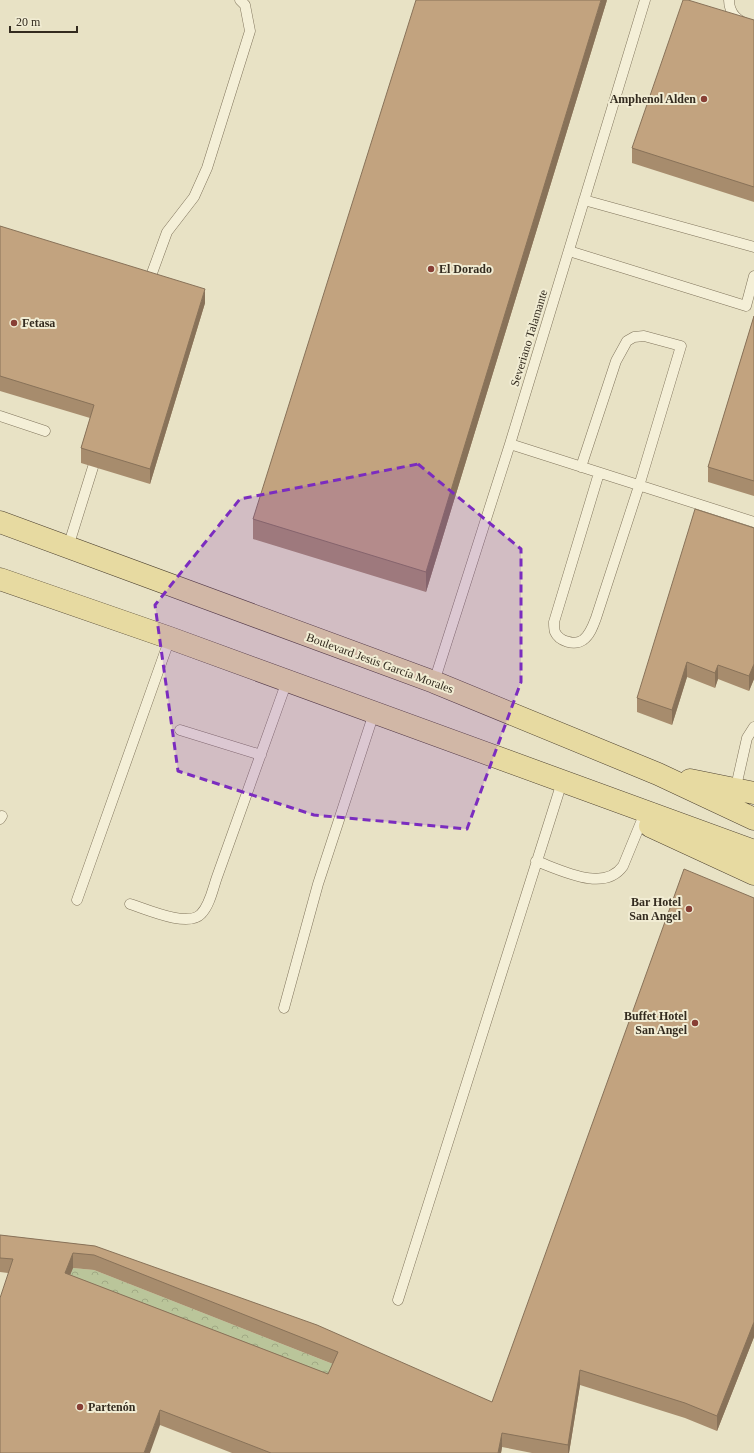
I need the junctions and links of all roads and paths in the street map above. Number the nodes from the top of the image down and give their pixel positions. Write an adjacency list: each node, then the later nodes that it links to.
1 (240, 0): 9 (lane)
2 (645, 0): 5 (lane, Severiano Talamante)
3 (729, 0): 4 (lane)
4 (754, 26)
5 (584, 200): 6 (lane); 7 (lane, Severiano Talamante)
6 (754, 247)
7 (569, 251): 8 (lane); 12 (lane, Severiano Talamante)
8 (754, 276)
9 (148, 286)
10 (0, 416): 11 (lane)
11 (45, 431)
12 (510, 444): 14 (lane); 23 (lane, Severiano Talamante)
13 (93, 467): 19 (lane)
14 (581, 467): 15 (lane); 16 (lane)
15 (599, 473): 16 (lane); 16 (lane)
16 (639, 486): 18 (lane)
17 (0, 522): 19 (main road, Boulevard Jesús García Morales)
18 (754, 522)
19 (68, 547): 23 (main road, Boulevard Jesús García Morales)
20 (0, 580): 21 (main road)
21 (170, 638): 22 (main road); 35 (lane)
22 (287, 681): 24 (main road); 27 (lane)
23 (434, 682): 29 (main road, Boulevard Jesús García Morales)
24 (374, 713): 28 (main road); 37 (lane)
25 (754, 727): 29 (lane)
26 (180, 730): 27 (lane)
27 (261, 755): 36 (lane)
28 (562, 782): 30 (main road); 33 (lane)
29 (739, 796): 31 (main road)
30 (644, 817): 32 (main road); 33 (lane); 34 (main road)
31 (754, 818)
32 (754, 851)
33 (536, 861): 38 (lane)
34 (754, 874)
35 (77, 900)
36 (130, 904)
37 (284, 1008)
38 (398, 1300)

